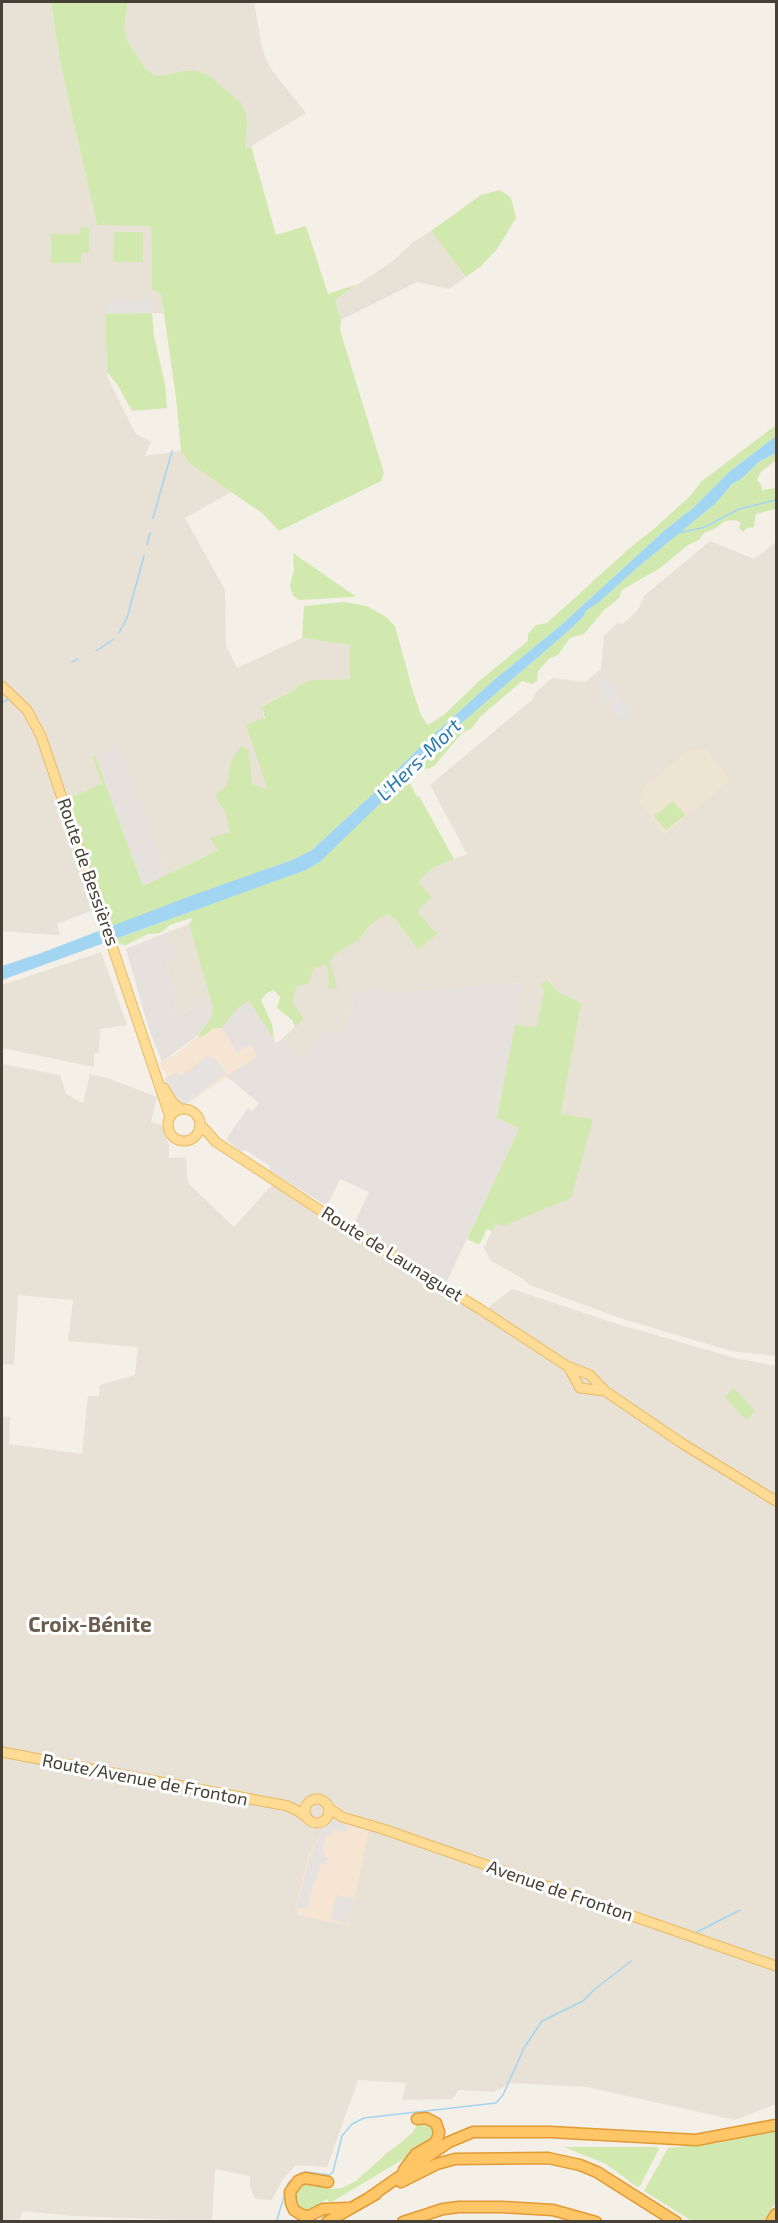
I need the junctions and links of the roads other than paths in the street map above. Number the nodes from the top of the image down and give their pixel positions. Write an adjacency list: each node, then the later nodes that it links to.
1 (2, 686): 2 (main road, Route de Bessières)
2 (155, 1070): 3 (main road, Route de Bessières); 4 (main road, Route de Bessières)
3 (181, 1109): 4 (main road); 5 (main road)
4 (170, 1117): 6 (main road)
5 (200, 1124): 6 (main road); 7 (main road, Route de Launaguet)
6 (193, 1138): 7 (main road, Route de Launaguet)
7 (216, 1142): 8 (main road, Route de Launaguet)
8 (584, 1377): 9 (main road); 9 (main road, Route de Launaguet); 10 (main road, Route de Launaguet)
9 (590, 1388): 10 (main road, Route de Launaguet)
10 (605, 1391): 11 (main road, Route de Launaguet)
11 (777, 1501)
12 (2, 1752): 14 (main road, Route/Avenue de Fronton)
13 (308, 1803): 14 (main road); 15 (main road); 17 (main road)
14 (288, 1806): 17 (main road)
15 (329, 1808): 16 (main road, Avenue de Fronton); 18 (main road)
16 (342, 1817): 18 (main road, Avenue de Fronton); 19 (main road, Avenue de Fronton)
17 (306, 1818): 18 (main road)
18 (326, 1820)
19 (777, 1966)
20 (417, 2119): 22 (highway)
21 (777, 2126): 22 (highway)
22 (399, 2176): 24 (highway)
23 (328, 2182): 25 (highway)
24 (370, 2197): 25 (highway); 30 (highway)
25 (352, 2208): 27 (highway)
26 (777, 2214): 31 (highway)
27 (327, 2222)
28 (403, 2222): 29 (highway)
29 (596, 2222)
30 (676, 2222)
31 (771, 2222)

